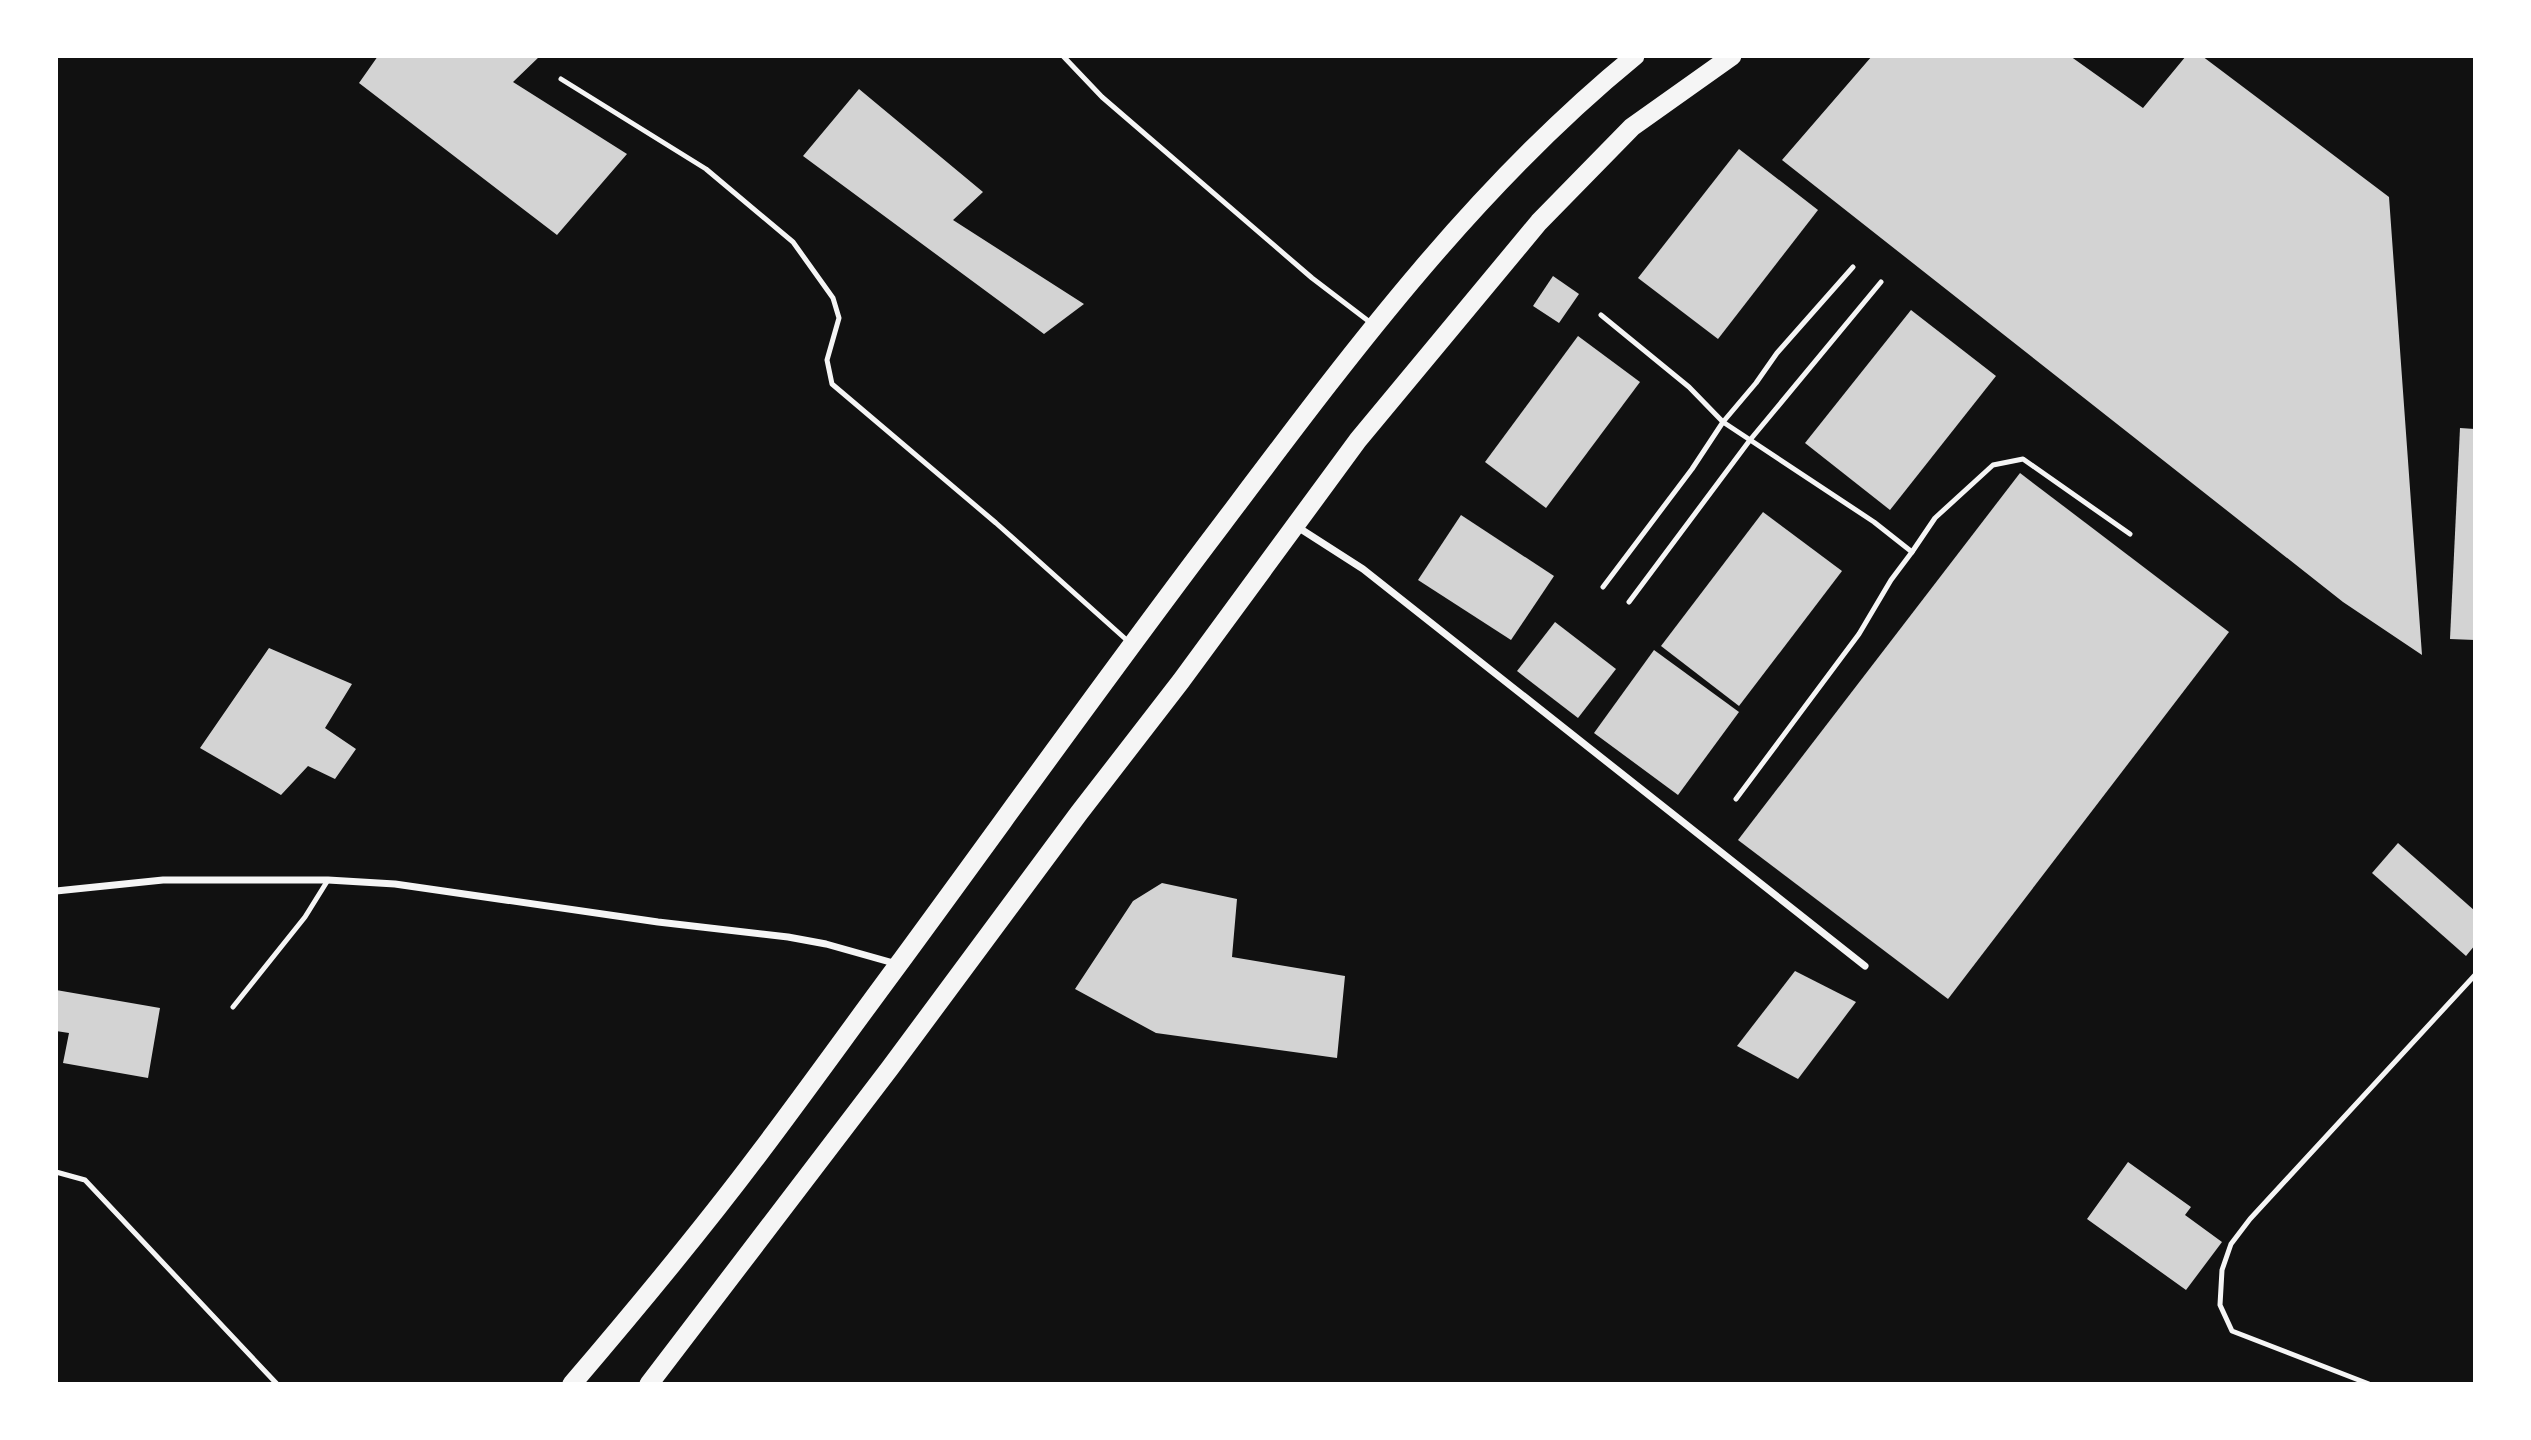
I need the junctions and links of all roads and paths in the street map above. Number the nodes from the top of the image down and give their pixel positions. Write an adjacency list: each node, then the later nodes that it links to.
1 (1063, 56): 8 (lane)
2 (1635, 56): 8 (highway)
3 (1732, 56): 11 (highway)
4 (561, 79): 16 (lane)
5 (1853, 267): 9 (lane)
6 (1881, 282): 10 (lane)
7 (1601, 315): 9 (lane)
8 (1374, 325): 16 (highway)
9 (1723, 422): 10 (lane); 14 (lane)
10 (1750, 440): 13 (lane); 15 (lane)
11 (1295, 525): 21 (street); 27 (highway)
12 (2130, 534): 13 (lane)
13 (1912, 552): 17 (lane)
14 (1604, 587)
15 (1629, 602)
16 (1132, 645): 20 (highway)
17 (1736, 799)
18 (328, 880): 19 (street); 20 (street); 23 (lane)
19 (56, 891)
20 (898, 964): 26 (highway)
21 (1865, 966)
22 (2475, 975): 28 (lane)
23 (233, 1007)
24 (56, 1172): 25 (lane)
25 (277, 1384)
26 (572, 1384)
27 (649, 1384)
28 (2369, 1384)

